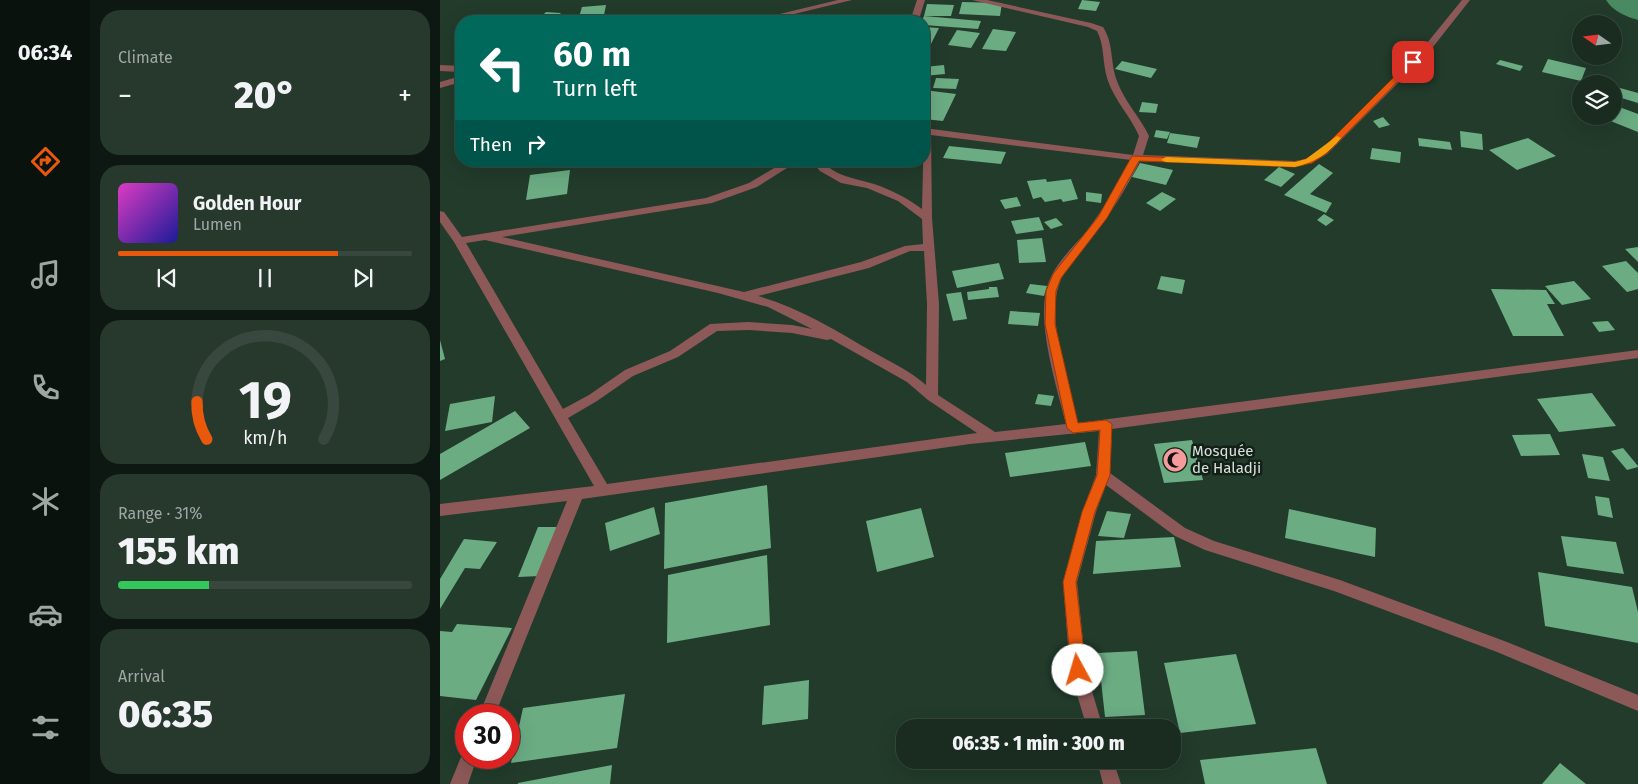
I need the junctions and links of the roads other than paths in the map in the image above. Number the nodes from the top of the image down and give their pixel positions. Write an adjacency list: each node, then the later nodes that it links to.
1 (848, 0): 5 (street)
2 (921, 0): 6 (street)
3 (976, 0): 12 (street)
4 (1466, 0): 12 (street)
5 (782, 15)
6 (916, 15)
7 (440, 68): 8 (street)
8 (455, 69)
9 (455, 80): 10 (street)
10 (440, 84)
11 (930, 132): 12 (street)
12 (1136, 158): 27 (street)
13 (783, 167): 18 (street)
14 (822, 167): 17 (street)
15 (926, 167): 17 (street)
16 (440, 214): 19 (street)
17 (927, 218): 20 (street)
18 (486, 237): 19 (street); 21 (street)
19 (459, 241): 25 (street)
20 (929, 247): 21 (street); 24 (street)
21 (742, 296): 22 (street)
22 (844, 340): 24 (street); 25 (street)
23 (1638, 354): 26 (street)
24 (932, 397): 28 (street)
25 (560, 416): 30 (street)
26 (1106, 424): 27 (street); 29 (street)
27 (1073, 428): 28 (street)
28 (994, 437): 30 (street)
29 (1103, 475): 33 (street); 35 (street)
30 (603, 490): 31 (street)
31 (577, 494): 32 (street); 34 (street)
32 (440, 510)
33 (1638, 703)
34 (491, 704)
35 (1092, 719)
36 (465, 769): 38 (street)
37 (1108, 769): 39 (street)
38 (459, 784)
39 (1112, 784)

